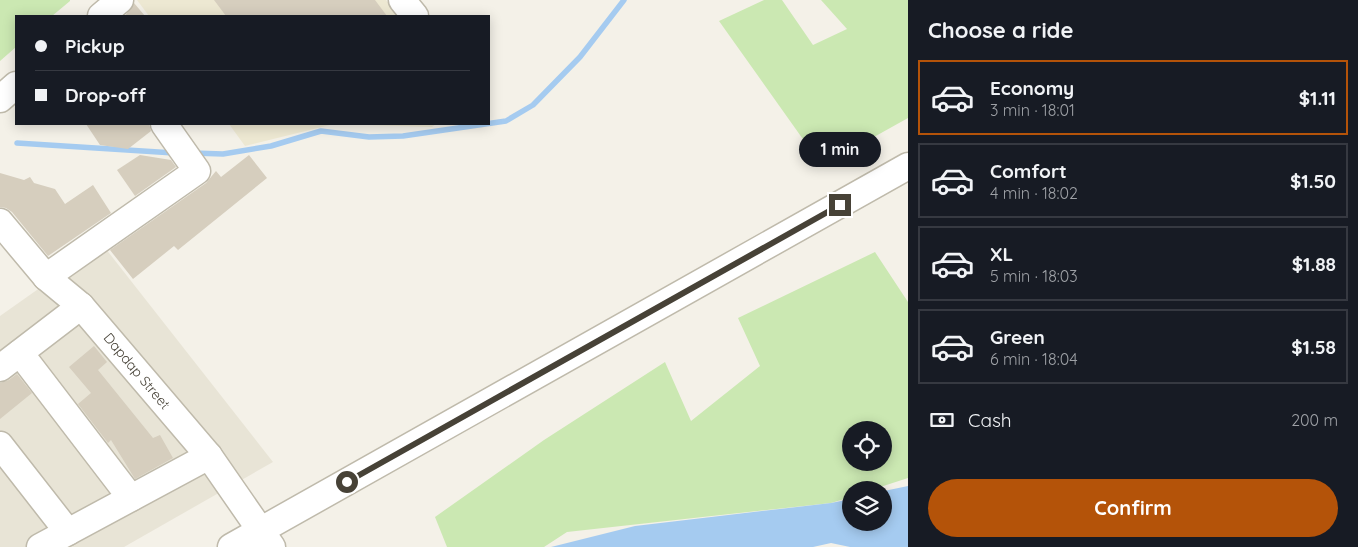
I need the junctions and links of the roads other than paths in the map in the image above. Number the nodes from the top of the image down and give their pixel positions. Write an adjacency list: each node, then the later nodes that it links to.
1 (120, 0): 3 (street)
2 (402, 0): 4 (street)
3 (102, 15)
4 (414, 15)
5 (15, 87): 6 (street)
6 (0, 99)
7 (165, 125): 10 (street)
8 (908, 166): 17 (street)
9 (0, 222): 10 (street, Dapdap Street)
10 (46, 277): 11 (street, Dapdap Street)
11 (81, 306): 12 (street); 14 (street, Dapdap Street)
12 (10, 360): 15 (street)
13 (0, 444): 16 (street)
14 (209, 456): 15 (street); 17 (street, Dapdap Street)
15 (130, 498): 16 (street)
16 (68, 532): 18 (street)
17 (267, 538): 19 (street)
18 (40, 547)
19 (231, 547)

